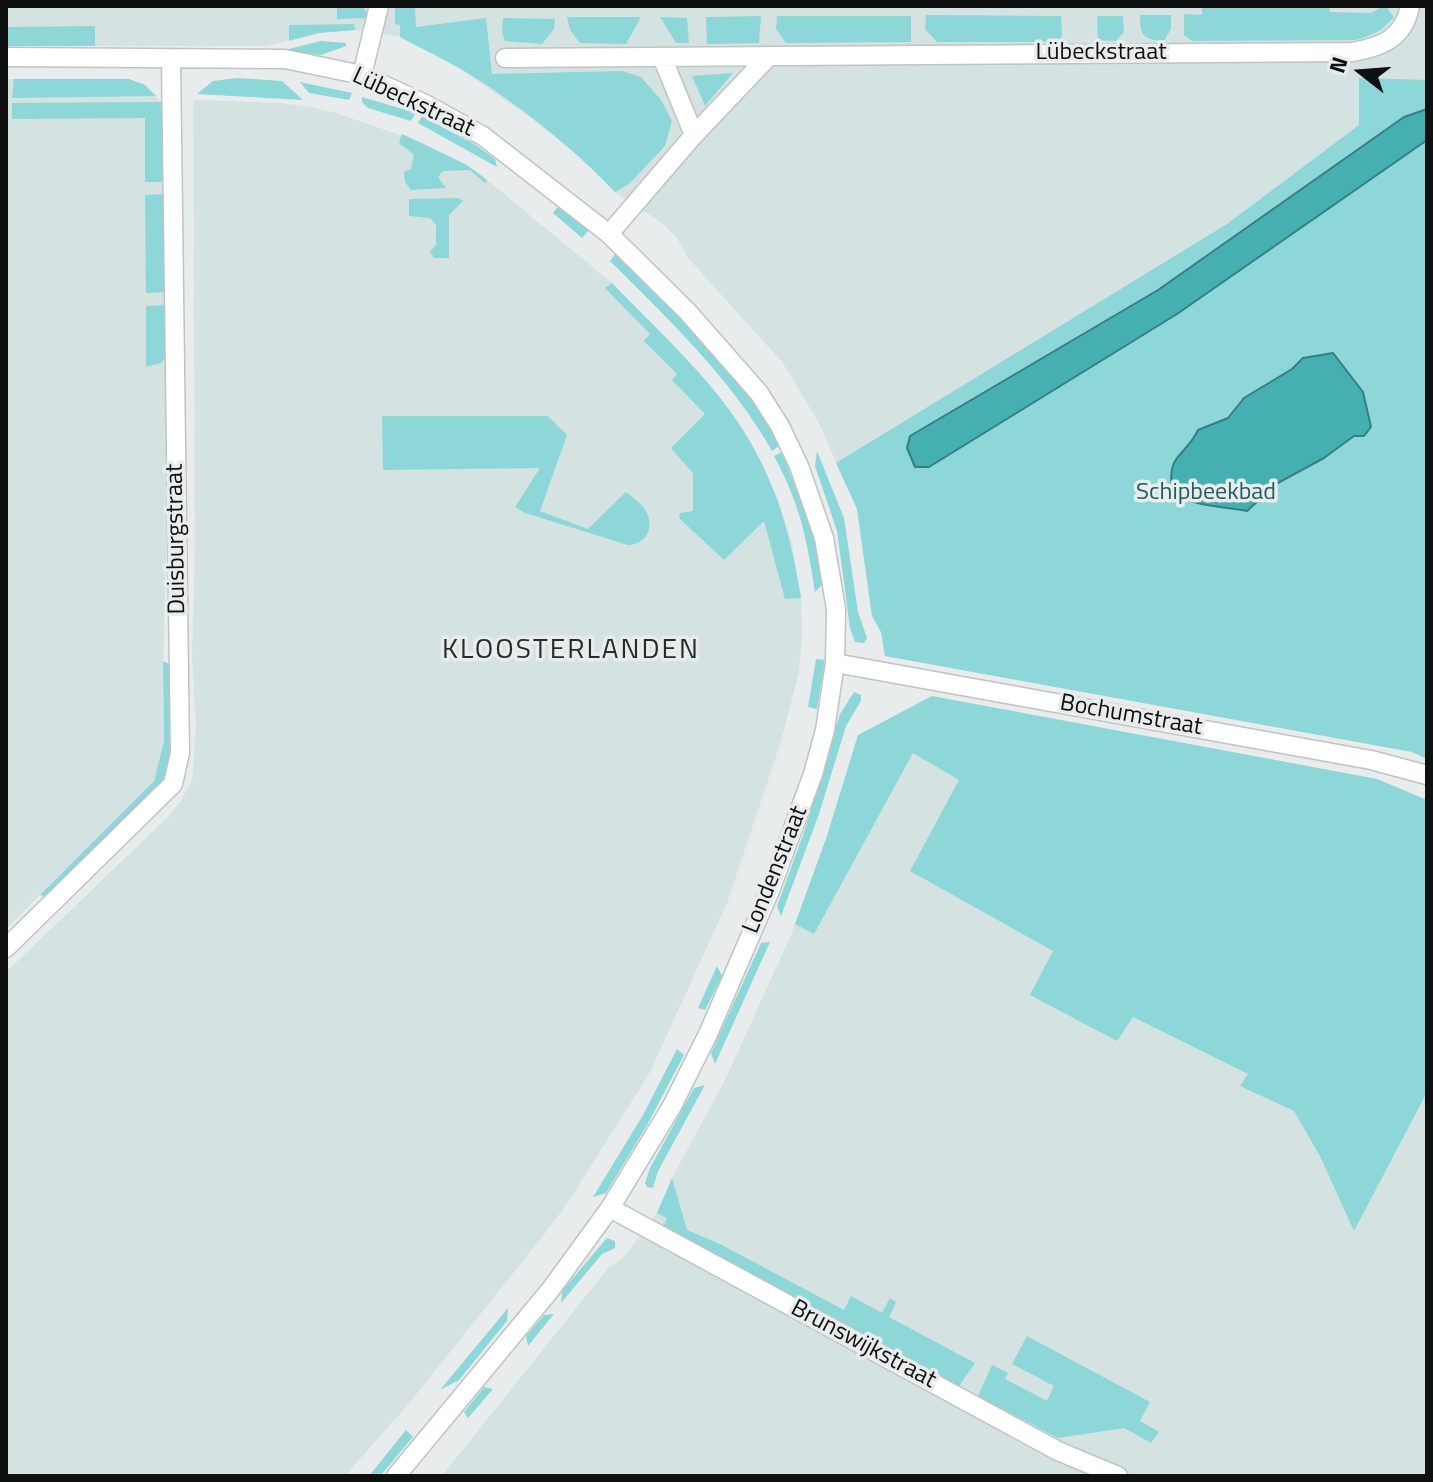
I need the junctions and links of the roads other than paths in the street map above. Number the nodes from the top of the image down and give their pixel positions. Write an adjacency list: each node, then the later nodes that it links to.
1 (379, 6): 8 (street)
2 (1410, 6): 3 (street, Lübeckstraat)
3 (769, 56): 5 (street, Lübeckstraat); 9 (street)
4 (6, 57): 7 (street, Lübeckstraat)
5 (662, 57): 6 (street, Lübeckstraat); 9 (street)
6 (505, 58)
7 (171, 59): 8 (street, Lübeckstraat); 13 (street, Duisburgstraat)
8 (362, 75): 10 (street, Lübeckstraat)
9 (694, 135): 10 (street)
10 (609, 234): 11 (street, Londenstraat)
11 (835, 663): 12 (street, Bochumstraat); 14 (street, Londenstraat)
12 (1427, 775)
13 (6, 948)
14 (610, 1208): 15 (street, Londenstraat); 16 (street, Brunswijkstraat)
15 (396, 1476)
16 (1118, 1476)

